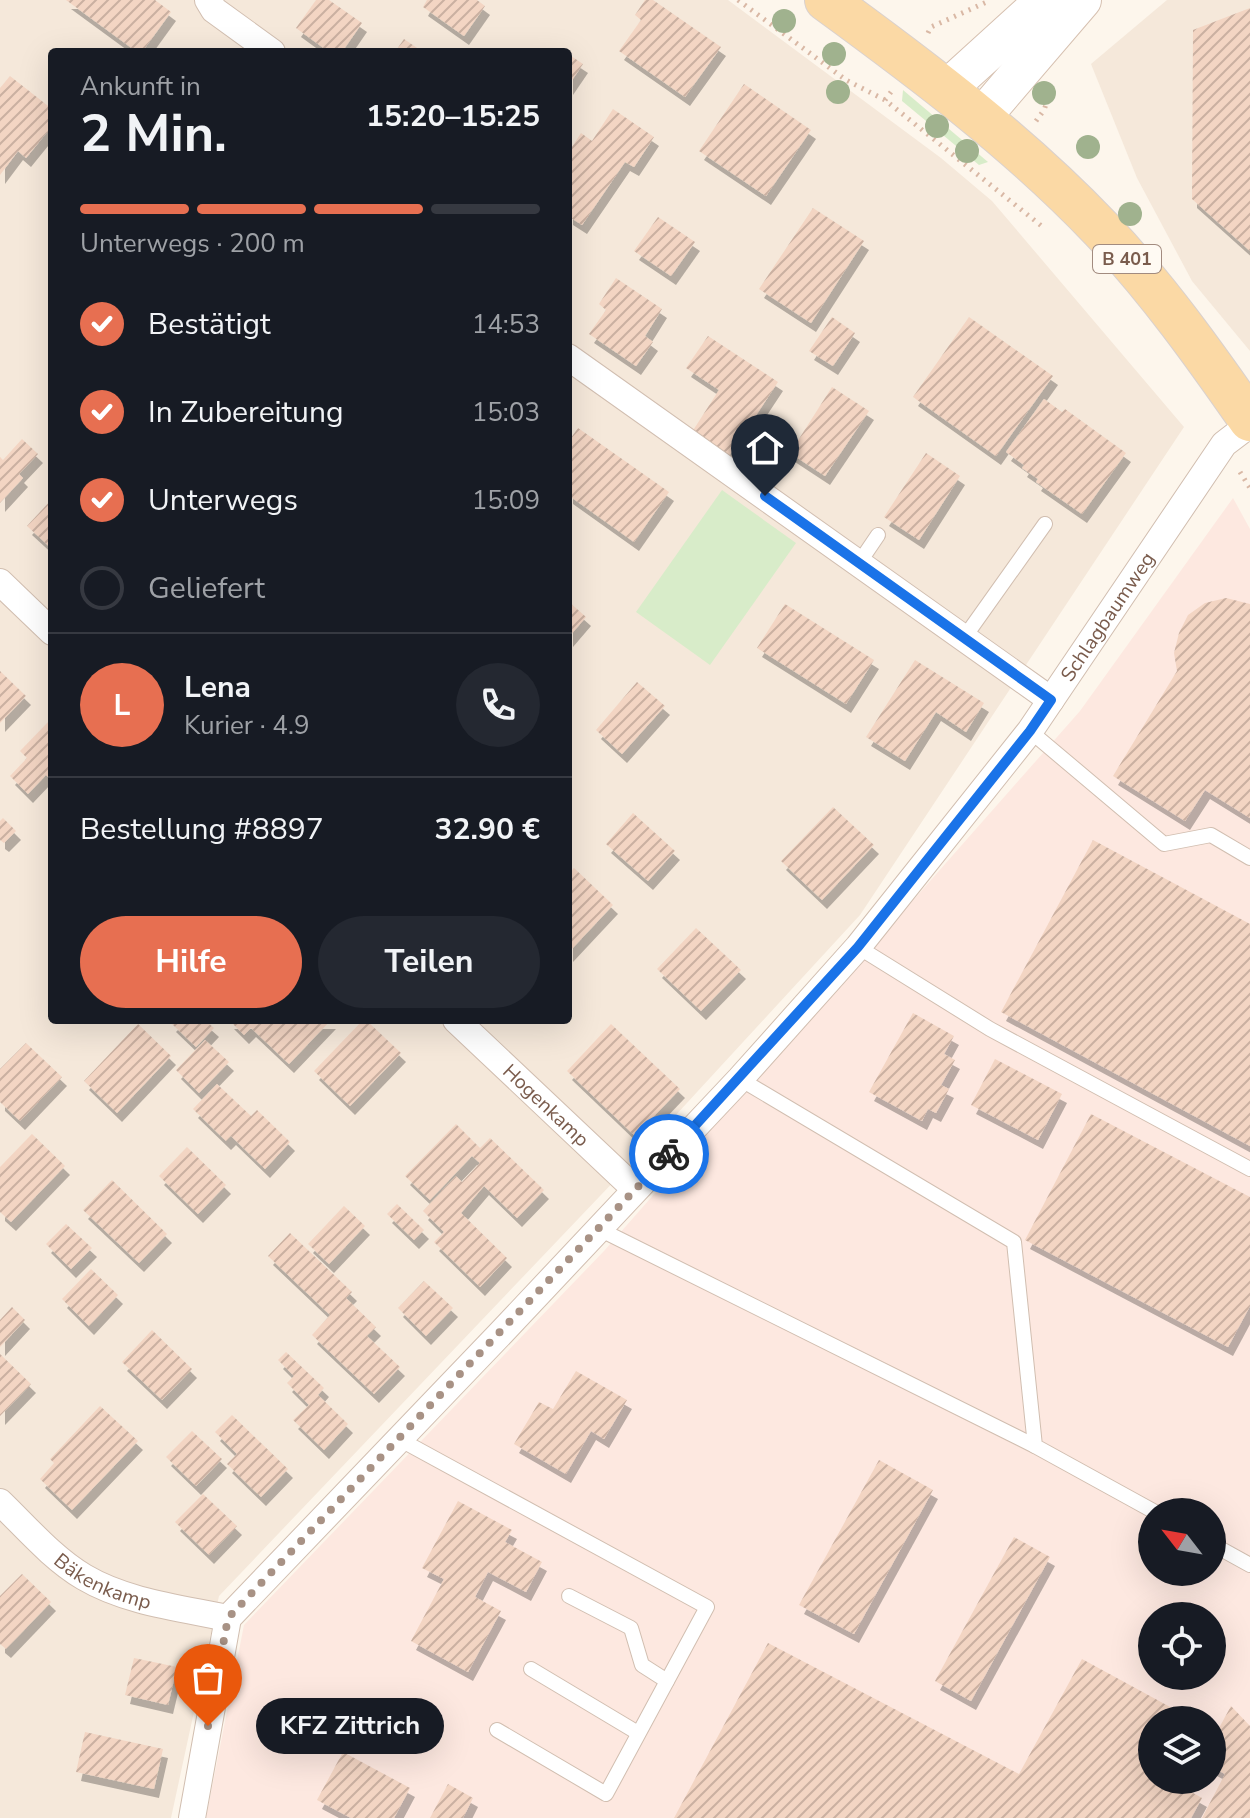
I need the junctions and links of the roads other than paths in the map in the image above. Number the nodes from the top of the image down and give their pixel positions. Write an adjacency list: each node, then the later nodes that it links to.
1 (208, 0): 5 (street)
2 (826, 0): 6 (main road, B 401)
3 (1045, 0): 6 (street)
4 (1082, 0): 7 (street)
5 (266, 48)
6 (947, 89): 7 (main road, B 401)
7 (981, 118): 9 (main road, B 401)
8 (572, 360): 12 (street)
9 (1241, 429): 16 (street, Schlagbaumweg)
10 (1045, 524): 15 (lane)
11 (878, 535): 12 (lane)
12 (859, 563): 15 (street)
13 (0, 582): 14 (street)
14 (48, 628)
15 (964, 638): 16 (street)
16 (1051, 700): 17 (street, Schlagbaumweg)
17 (1030, 731): 18 (lane); 19 (street, Schlagbaumweg)
18 (1250, 858)
19 (858, 947): 21 (street, Schlagbaumweg); 22 (lane)
20 (460, 1024): 23 (street, Hogenkamp)
21 (740, 1079): 23 (street, Schlagbaumweg); 26 (lane)
22 (1250, 1169)
23 (635, 1189): 24 (street, Schlagbaumweg)
24 (599, 1229): 25 (street, Schlagbaumweg); 26 (lane)
25 (399, 1439): 32 (street, Schlagbaumweg); 34 (lane)
26 (1035, 1446): 28 (lane)
27 (0, 1502): 32 (street, Bäkenkamp)
28 (1138, 1503)
29 (1226, 1552): 30 (lane)
30 (1250, 1565)
31 (569, 1596): 34 (lane)
32 (228, 1618): 37 (street)
33 (531, 1669): 36 (lane)
34 (667, 1681): 36 (lane)
35 (497, 1730): 36 (lane)
36 (638, 1733)
37 (192, 1818)

